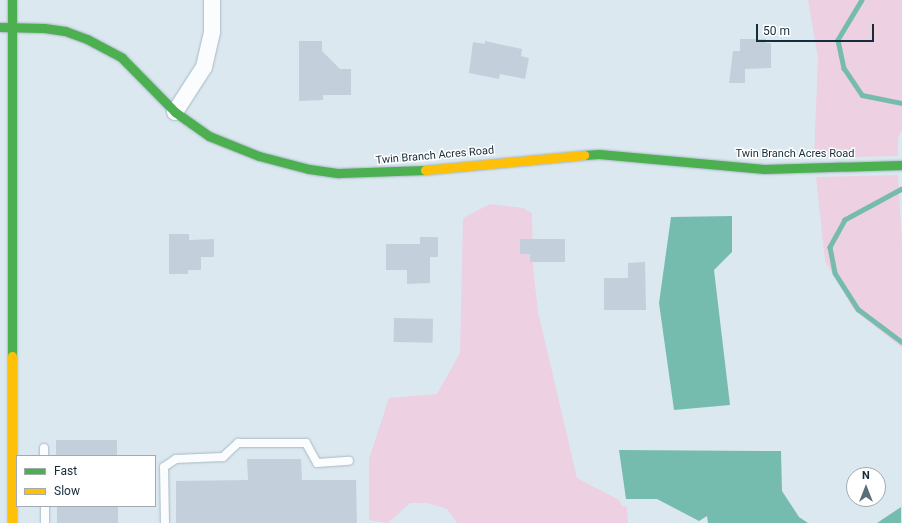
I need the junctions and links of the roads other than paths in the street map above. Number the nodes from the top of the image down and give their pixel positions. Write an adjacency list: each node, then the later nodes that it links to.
1 (12, 0): 4 (street)
2 (212, 0): 5 (street)
3 (0, 27): 4 (street, Twin Branch Acres Road)
4 (12, 27): 5 (street, Twin Branch Acres Road); 9 (street)
5 (175, 112): 6 (street, Twin Branch Acres Road)
6 (902, 165)
7 (349, 461): 11 (lane)
8 (45, 507): 10 (lane)
9 (12, 523)
10 (45, 523)
11 (165, 523)

